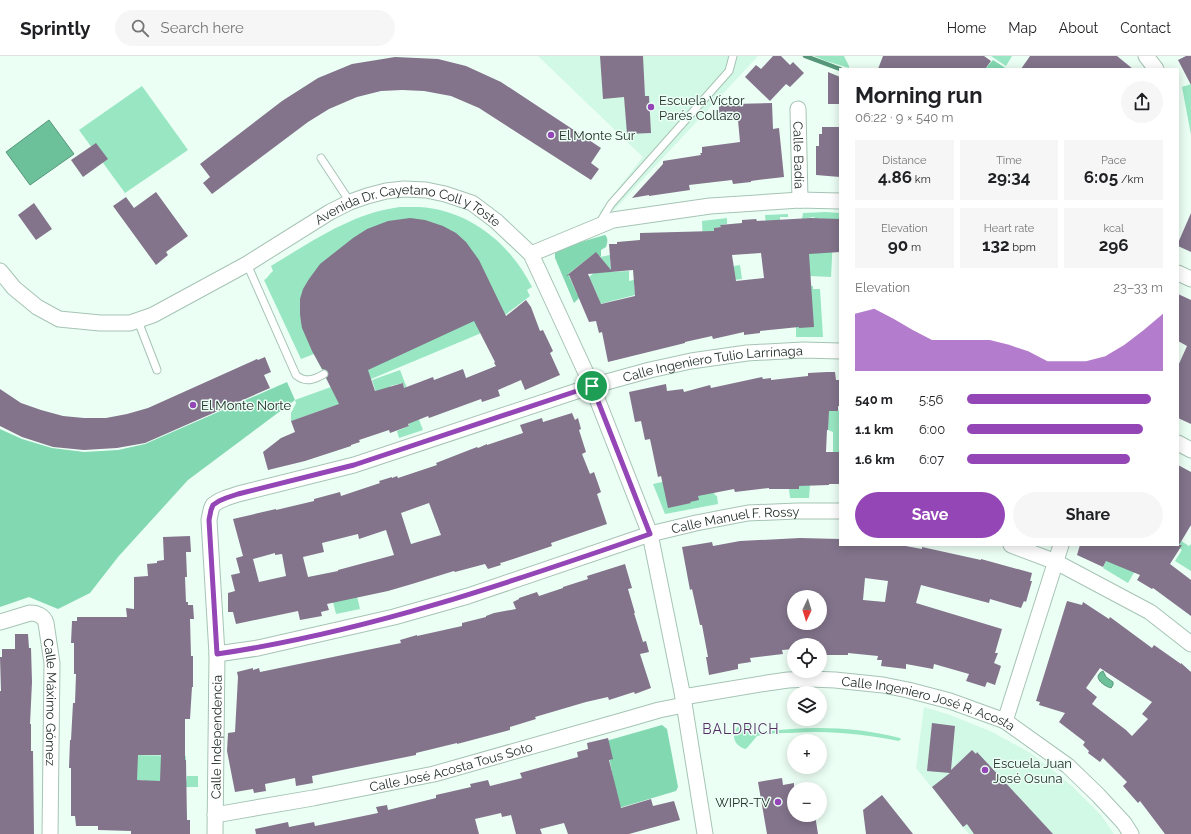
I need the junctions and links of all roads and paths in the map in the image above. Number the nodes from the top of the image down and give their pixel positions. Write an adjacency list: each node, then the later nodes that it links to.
1 (733, 56): 9 (lane)
2 (1146, 56): 3 (street)
3 (1155, 68)
4 (798, 109): 6 (street, Calle Badía)
5 (321, 158): 8 (lane)
6 (800, 200): 7 (street); 9 (street)
7 (839, 201)
8 (350, 202): 10 (street, Avenida Dr. Cayetano Coll y Toste); 11 (street, Avenida Dr. Cayetano Coll y Toste)
9 (597, 227): 10 (street)
10 (531, 254): 19 (street)
11 (247, 264): 15 (street, Avenida Dr. Cayetano Coll y Toste); 18 (lane)
12 (0, 271): 15 (street, Avenida Dr. Cayetano Coll y Toste)
13 (1179, 273): 14 (street)
14 (1191, 279)
15 (138, 321): 17 (lane)
16 (839, 351): 19 (street, Calle Ingeniero Tulio Larrínaga)
17 (157, 370)
18 (324, 374)
19 (592, 386): 23 (street, Calle Ingeniero Tulio Larrínaga); 24 (street)
20 (1179, 444): 21 (street)
21 (1191, 450)
22 (839, 511): 24 (street, Calle Manuel F. Rossy)
23 (209, 520): 30 (street, Calle Independencia)
24 (650, 534): 30 (street, Calle Manuel F. Rossy); 31 (street)
25 (1015, 546): 27 (street)
26 (1061, 546): 27 (street)
27 (1056, 562): 29 (street); 32 (street)
28 (0, 622): 34 (street, Calle Máximo Gómez)
29 (1191, 644)
30 (217, 654): 33 (street, Calle Independencia)
31 (683, 701): 32 (street, Calle Ingeniero José R. Acosta); 33 (street, Calle José Acosta Tous Soto); 36 (street)
32 (1005, 721): 37 (street, Calle Ingeniero José R. Acosta)
33 (215, 815): 35 (street, Calle Independencia)
34 (50, 834)
35 (215, 834)
36 (705, 834)
37 (1132, 834)

